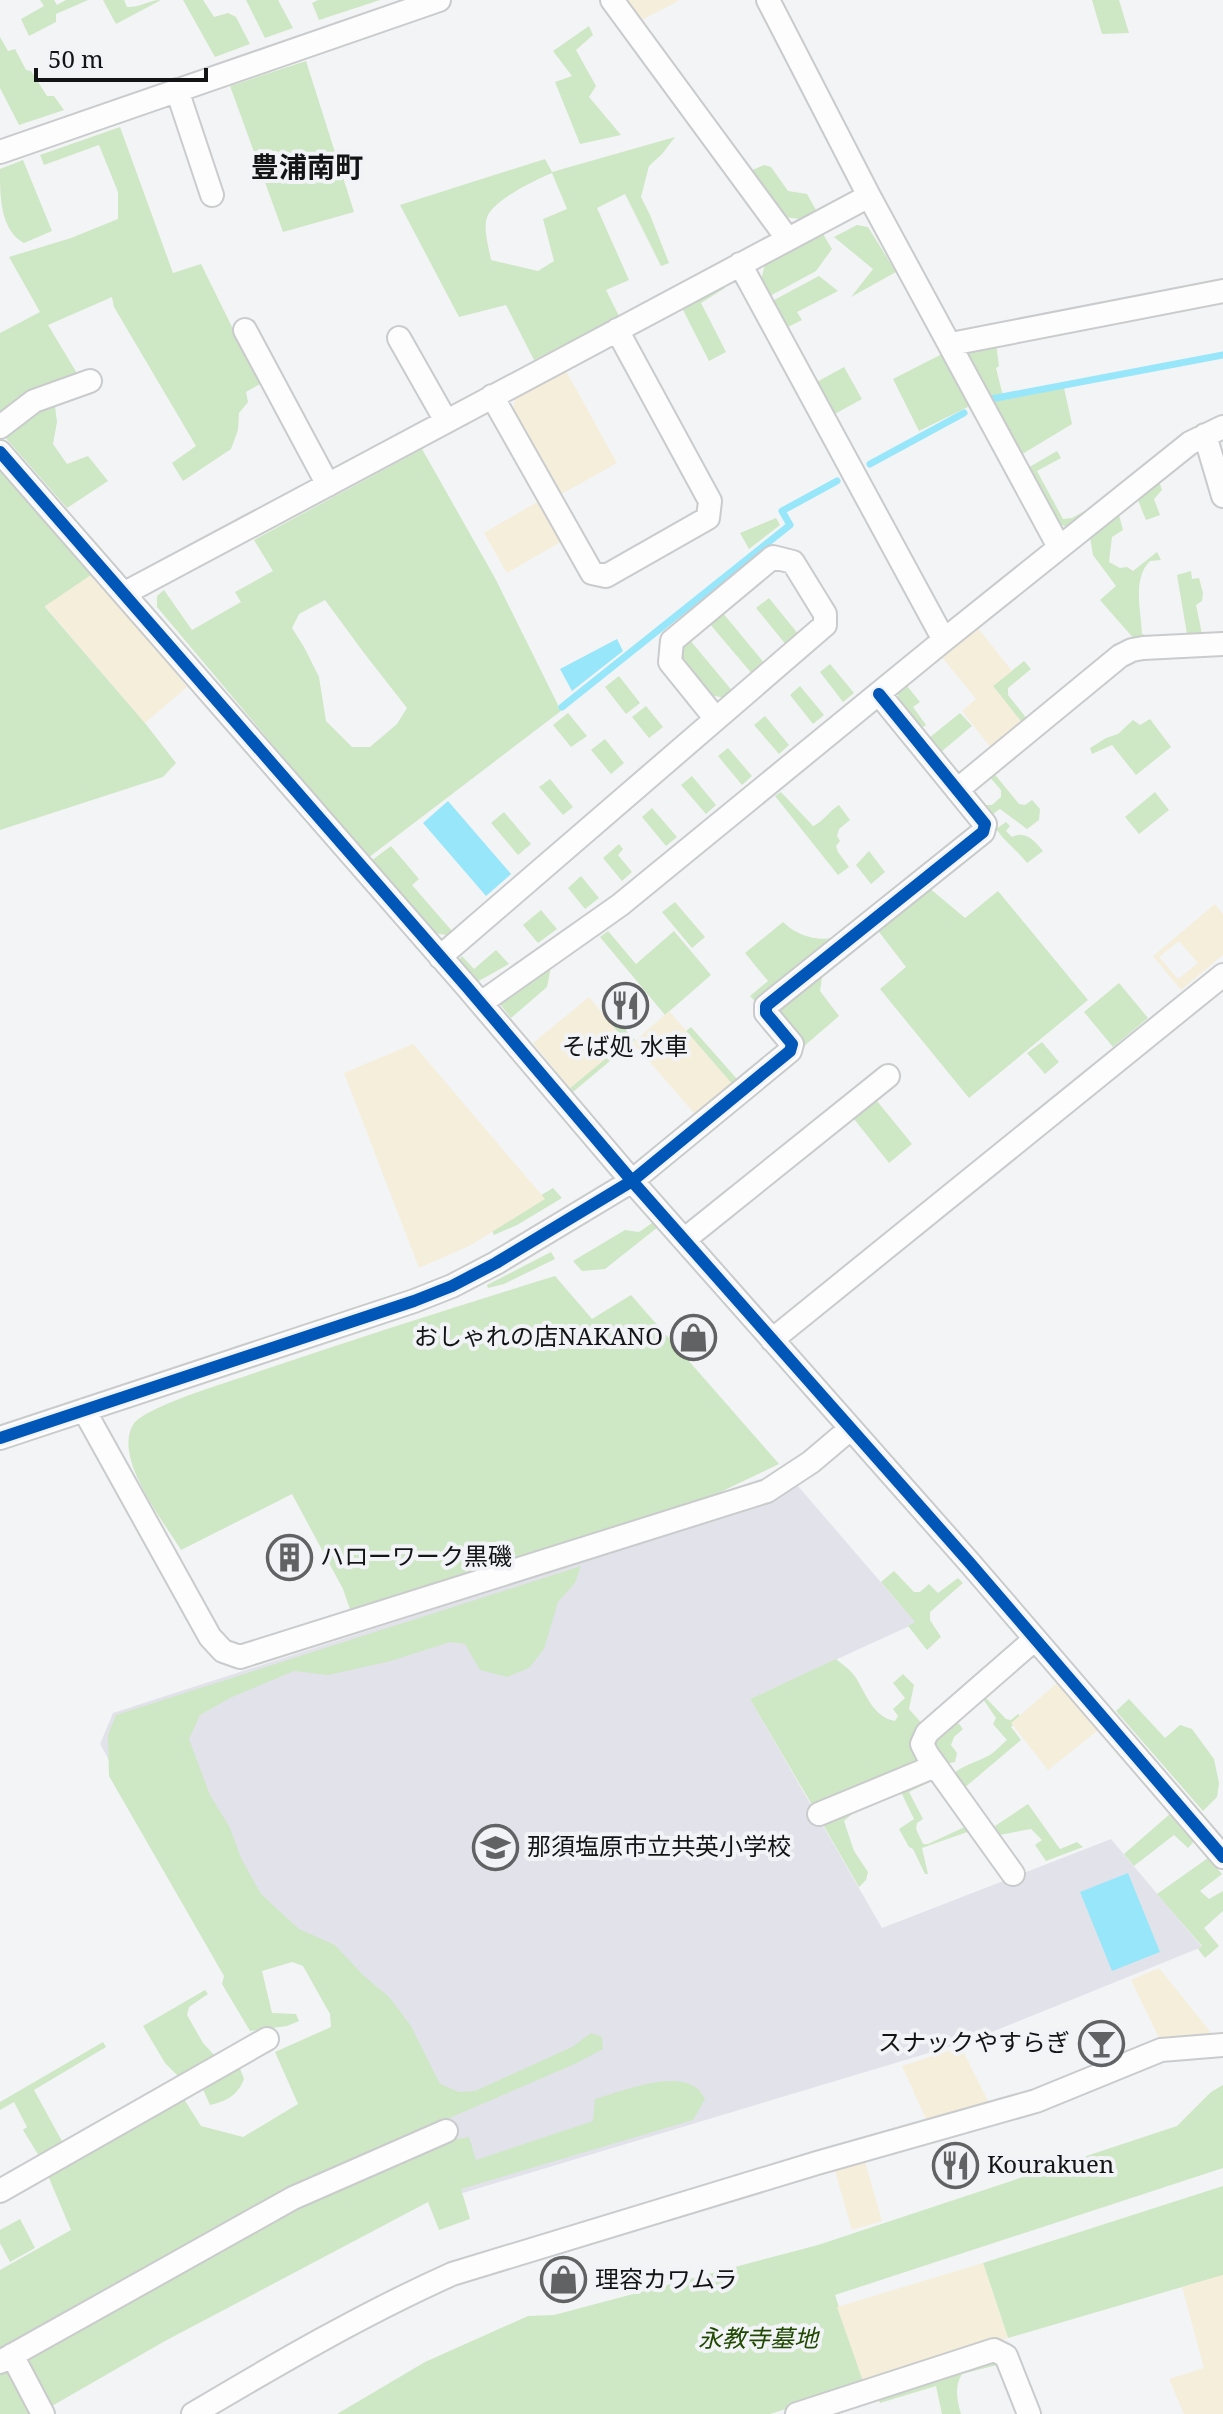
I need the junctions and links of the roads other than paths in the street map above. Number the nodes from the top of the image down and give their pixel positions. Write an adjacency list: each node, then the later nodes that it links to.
1 (439, 0): 4 (street)
2 (612, 0): 8 (street)
3 (768, 0): 7 (street)
4 (177, 90): 5 (street); 6 (street)
5 (0, 152)
6 (212, 195)
7 (869, 196): 8 (street); 14 (street)
8 (787, 238): 9 (street)
9 (740, 264): 12 (street); 25 (street)
10 (1223, 291): 14 (street)
11 (245, 330): 21 (street)
12 (617, 330): 16 (street); 16 (street)
13 (399, 338): 17 (street)
14 (951, 344): 23 (street)
15 (90, 381): 18 (street)
16 (492, 396): 17 (street)
17 (446, 421): 21 (street)
18 (0, 427)
19 (1214, 431): 22 (street); 23 (street)
20 (0, 452): 24 (street)
21 (328, 485): 24 (street)
22 (1223, 496)
23 (1059, 547): 25 (street)
24 (125, 593): 30 (street)
25 (944, 640): 27 (street)
26 (1223, 644): 29 (street)
27 (879, 694): 29 (street); 32 (street)
28 (716, 719): 28 (street); 30 (street)
29 (957, 790): 34 (street)
30 (440, 957): 32 (street)
31 (1223, 975): 36 (street)
32 (481, 1003): 34 (street)
33 (888, 1076): 35 (street)
34 (632, 1181): 35 (street); 37 (street)
35 (685, 1239): 36 (street)
36 (772, 1340): 38 (street)
37 (84, 1410): 38 (street); 39 (street)
38 (850, 1429): 40 (street)
39 (0, 1438)
40 (1035, 1639): 41 (street); 43 (street)
41 (935, 1766): 42 (street); 44 (street)
42 (819, 1814)
43 (1223, 1857)
44 (1013, 1874)
45 (267, 2039): 48 (street)
46 (1223, 2045): 51 (street)
47 (446, 2131): 49 (street)
48 (0, 2191)
49 (6, 2358): 50 (street)
50 (43, 2414)
51 (193, 2414)
52 (797, 2414): 53 (street)
53 (1029, 2414)

